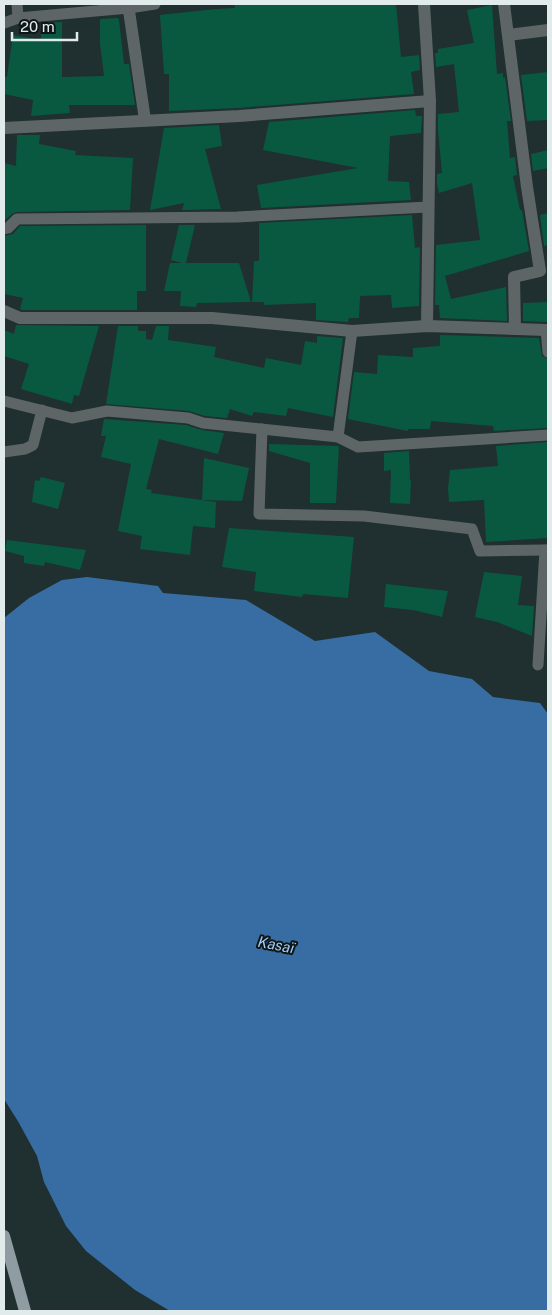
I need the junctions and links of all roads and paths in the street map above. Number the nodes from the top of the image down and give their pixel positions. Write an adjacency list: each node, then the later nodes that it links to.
1 (17, 4): 6 (lane)
2 (155, 4): 5 (lane)
3 (424, 4): 10 (street)
4 (504, 4): 9 (street)
5 (128, 6): 6 (lane); 11 (street)
6 (18, 18): 7 (lane)
7 (4, 23)
8 (548, 30): 9 (street)
9 (508, 35): 15 (street)
10 (430, 101): 11 (street); 13 (street)
11 (145, 120): 12 (street)
12 (4, 128)
13 (428, 207): 14 (lane); 17 (street)
14 (4, 229)
15 (544, 270): 18 (street)
16 (4, 311): 19 (street)
17 (427, 326): 18 (street); 19 (street)
18 (515, 329): 20 (street)
19 (352, 330): 26 (lane)
20 (547, 330): 21 (lane)
21 (548, 352)
22 (4, 401): 23 (lane)
23 (42, 410): 24 (lane); 27 (lane)
24 (262, 429): 26 (lane); 28 (lane)
25 (548, 435): 26 (lane)
26 (338, 437)
27 (4, 452)
28 (547, 550): 29 (lane)
29 (538, 665)
30 (4, 1236): 31 (main road)
31 (25, 1311)

